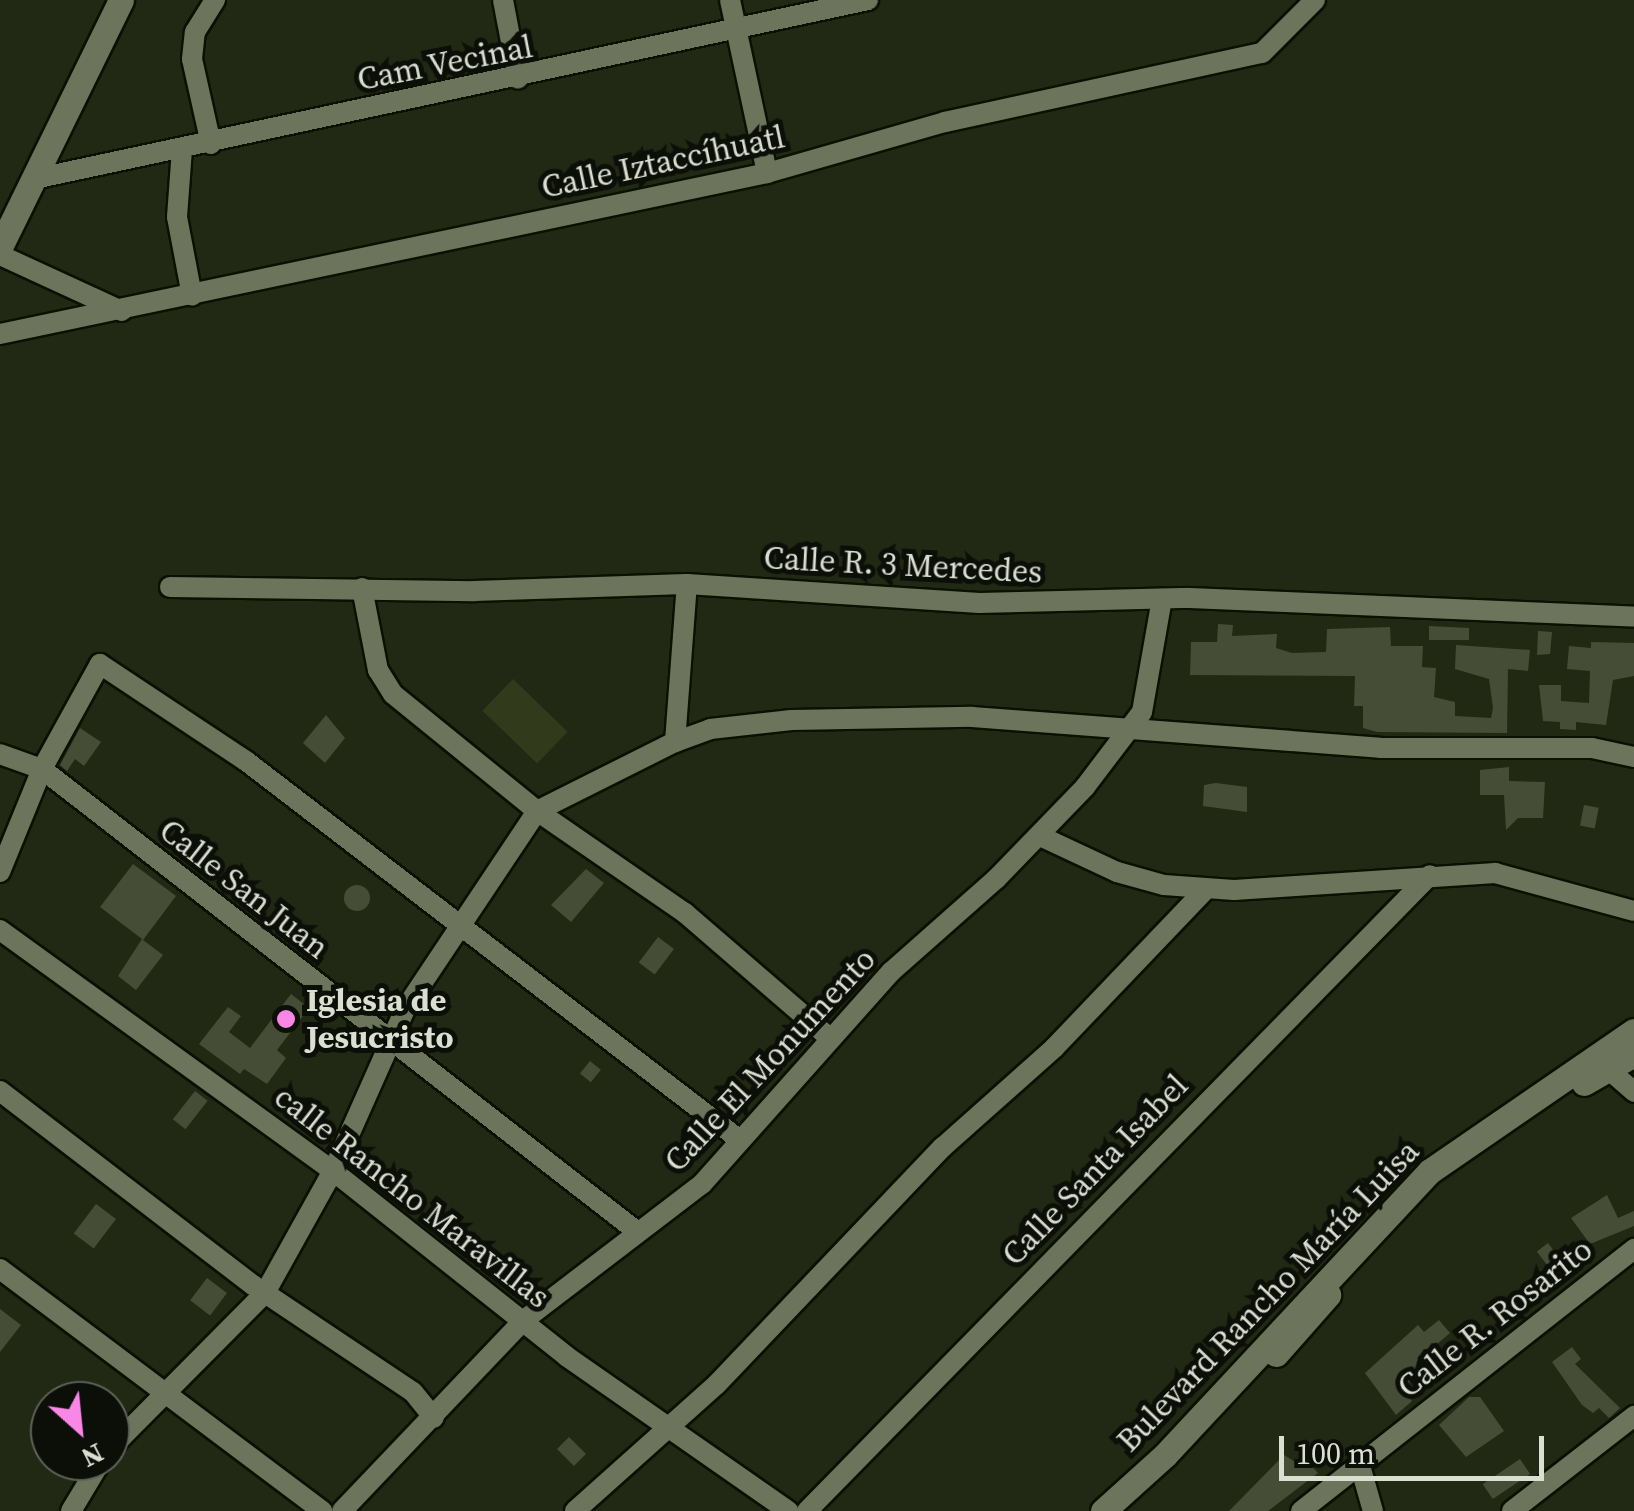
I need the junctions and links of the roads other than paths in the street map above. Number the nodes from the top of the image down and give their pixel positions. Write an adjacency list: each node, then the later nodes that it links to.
1 (122, 0): 12 (street)
2 (215, 0): 9 (street)
3 (503, 0): 8 (street)
4 (730, 0): 7 (street)
5 (868, 0): 7 (street, Cam Vecinal)
6 (1314, 0): 11 (street, Calle Iztaccíhuatl)
7 (734, 30): 8 (street, Cam Vecinal); 11 (street)
8 (518, 79): 9 (street, Cam Vecinal)
9 (210, 144): 10 (street, Cam Vecinal)
10 (182, 149): 12 (street, Cam Vecinal); 15 (street)
11 (767, 173): 15 (street, Calle Iztaccíhuatl)
12 (34, 180): 13 (street)
13 (0, 247)
14 (0, 254): 16 (street)
15 (192, 296): 16 (street, Calle Iztaccíhuatl)
16 (122, 311): 17 (street, Calle Iztaccíhuatl)
17 (0, 334)
18 (687, 584): 20 (street, Calle R. 3 Mercedes); 21 (street, Calle R. 3 Mercedes); 24 (street)
19 (170, 587): 20 (street, Calle R. 3 Mercedes)
20 (362, 588): 28 (street)
21 (1162, 598): 22 (street, Calle R. 3 Mercedes); 23 (street, Calle El Monumento)
22 (1634, 617)
23 (1131, 730): 24 (street); 26 (street); 29 (street, Calle El Monumento)
24 (676, 742): 28 (street)
25 (0, 754): 27 (street, Calle San Juan)
26 (1634, 757)
27 (42, 768): 30 (street); 34 (street); 38 (street, Calle San Juan)
28 (537, 810): 34 (street); 37 (street)
29 (1040, 836): 32 (street); 37 (street, Calle El Monumento)
30 (0, 872)
31 (1430, 876): 32 (street); 33 (street); 62 (street, Calle Santa Isabel)
32 (1207, 888): 53 (street)
33 (1634, 911)
34 (464, 923): 38 (street); 43 (street)
35 (0, 930): 44 (street, calle Rancho Maravillas)
36 (1634, 1031): 63 (street, Bulevard Rancho María Luisa)
37 (830, 1038): 43 (street, Calle El Monumento)
38 (389, 1039): 44 (street); 45 (street, Calle San Juan)
39 (1634, 1054): 40 (street)
40 (1608, 1069): 42 (street); 64 (street)
41 (0, 1092): 48 (street)
42 (1634, 1092)
43 (740, 1140): 45 (street, Calle El Monumento)
44 (333, 1170): 48 (street); 49 (street, calle Rancho Maravillas)
45 (635, 1230): 49 (street, Calle El Monumento)
46 (1634, 1249): 55 (street, Calle R. Rosarito)
47 (0, 1269): 50 (street)
48 (265, 1293): 50 (street); 52 (street)
49 (524, 1320): 52 (street, Calle El Monumento); 53 (street, calle Rancho Maravillas)
50 (166, 1388): 54 (street); 58 (street)
51 (1634, 1416): 67 (street)
52 (434, 1418): 59 (street, Calle El Monumento)
53 (668, 1425): 60 (street); 61 (street, calle Rancho Maravillas)
54 (130, 1427)
55 (1359, 1462): 65 (street, Calle R. Rosarito); 66 (street)
56 (90, 1481): 57 (street)
57 (71, 1511)
58 (322, 1511)
59 (342, 1511)
60 (576, 1511)
61 (788, 1511)
62 (807, 1511)
63 (1103, 1511)
64 (1122, 1511)
65 (1302, 1511)
66 (1373, 1511)
67 (1512, 1511)

